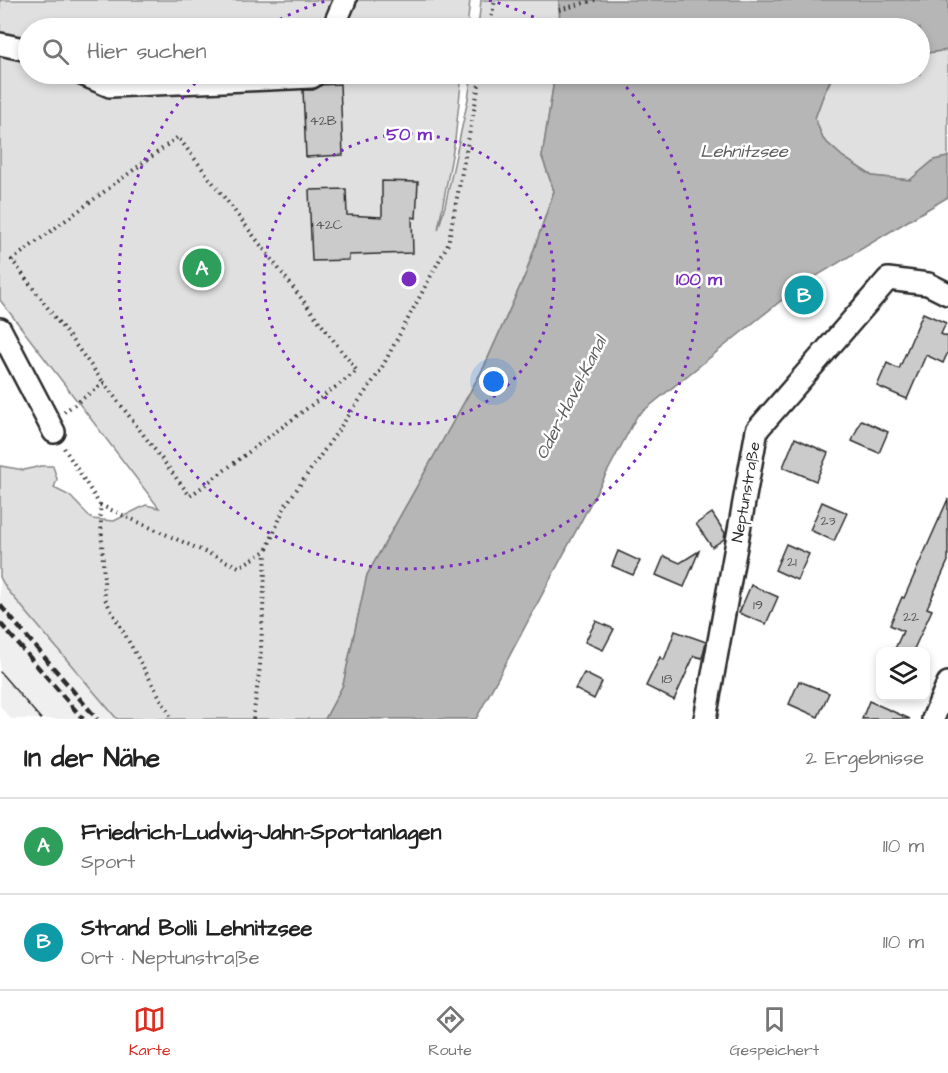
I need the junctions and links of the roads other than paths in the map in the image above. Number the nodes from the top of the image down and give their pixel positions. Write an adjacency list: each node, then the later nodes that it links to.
1 (345, 0): 2 (street)
2 (337, 18)
3 (0, 44): 4 (street)
4 (18, 48)
5 (105, 84): 6 (street)
6 (155, 84)
7 (948, 294): 11 (street, Neptunstraße)
8 (0, 329): 9 (street)
9 (52, 428)
10 (948, 683): 12 (street)
11 (705, 719)
12 (933, 719)

